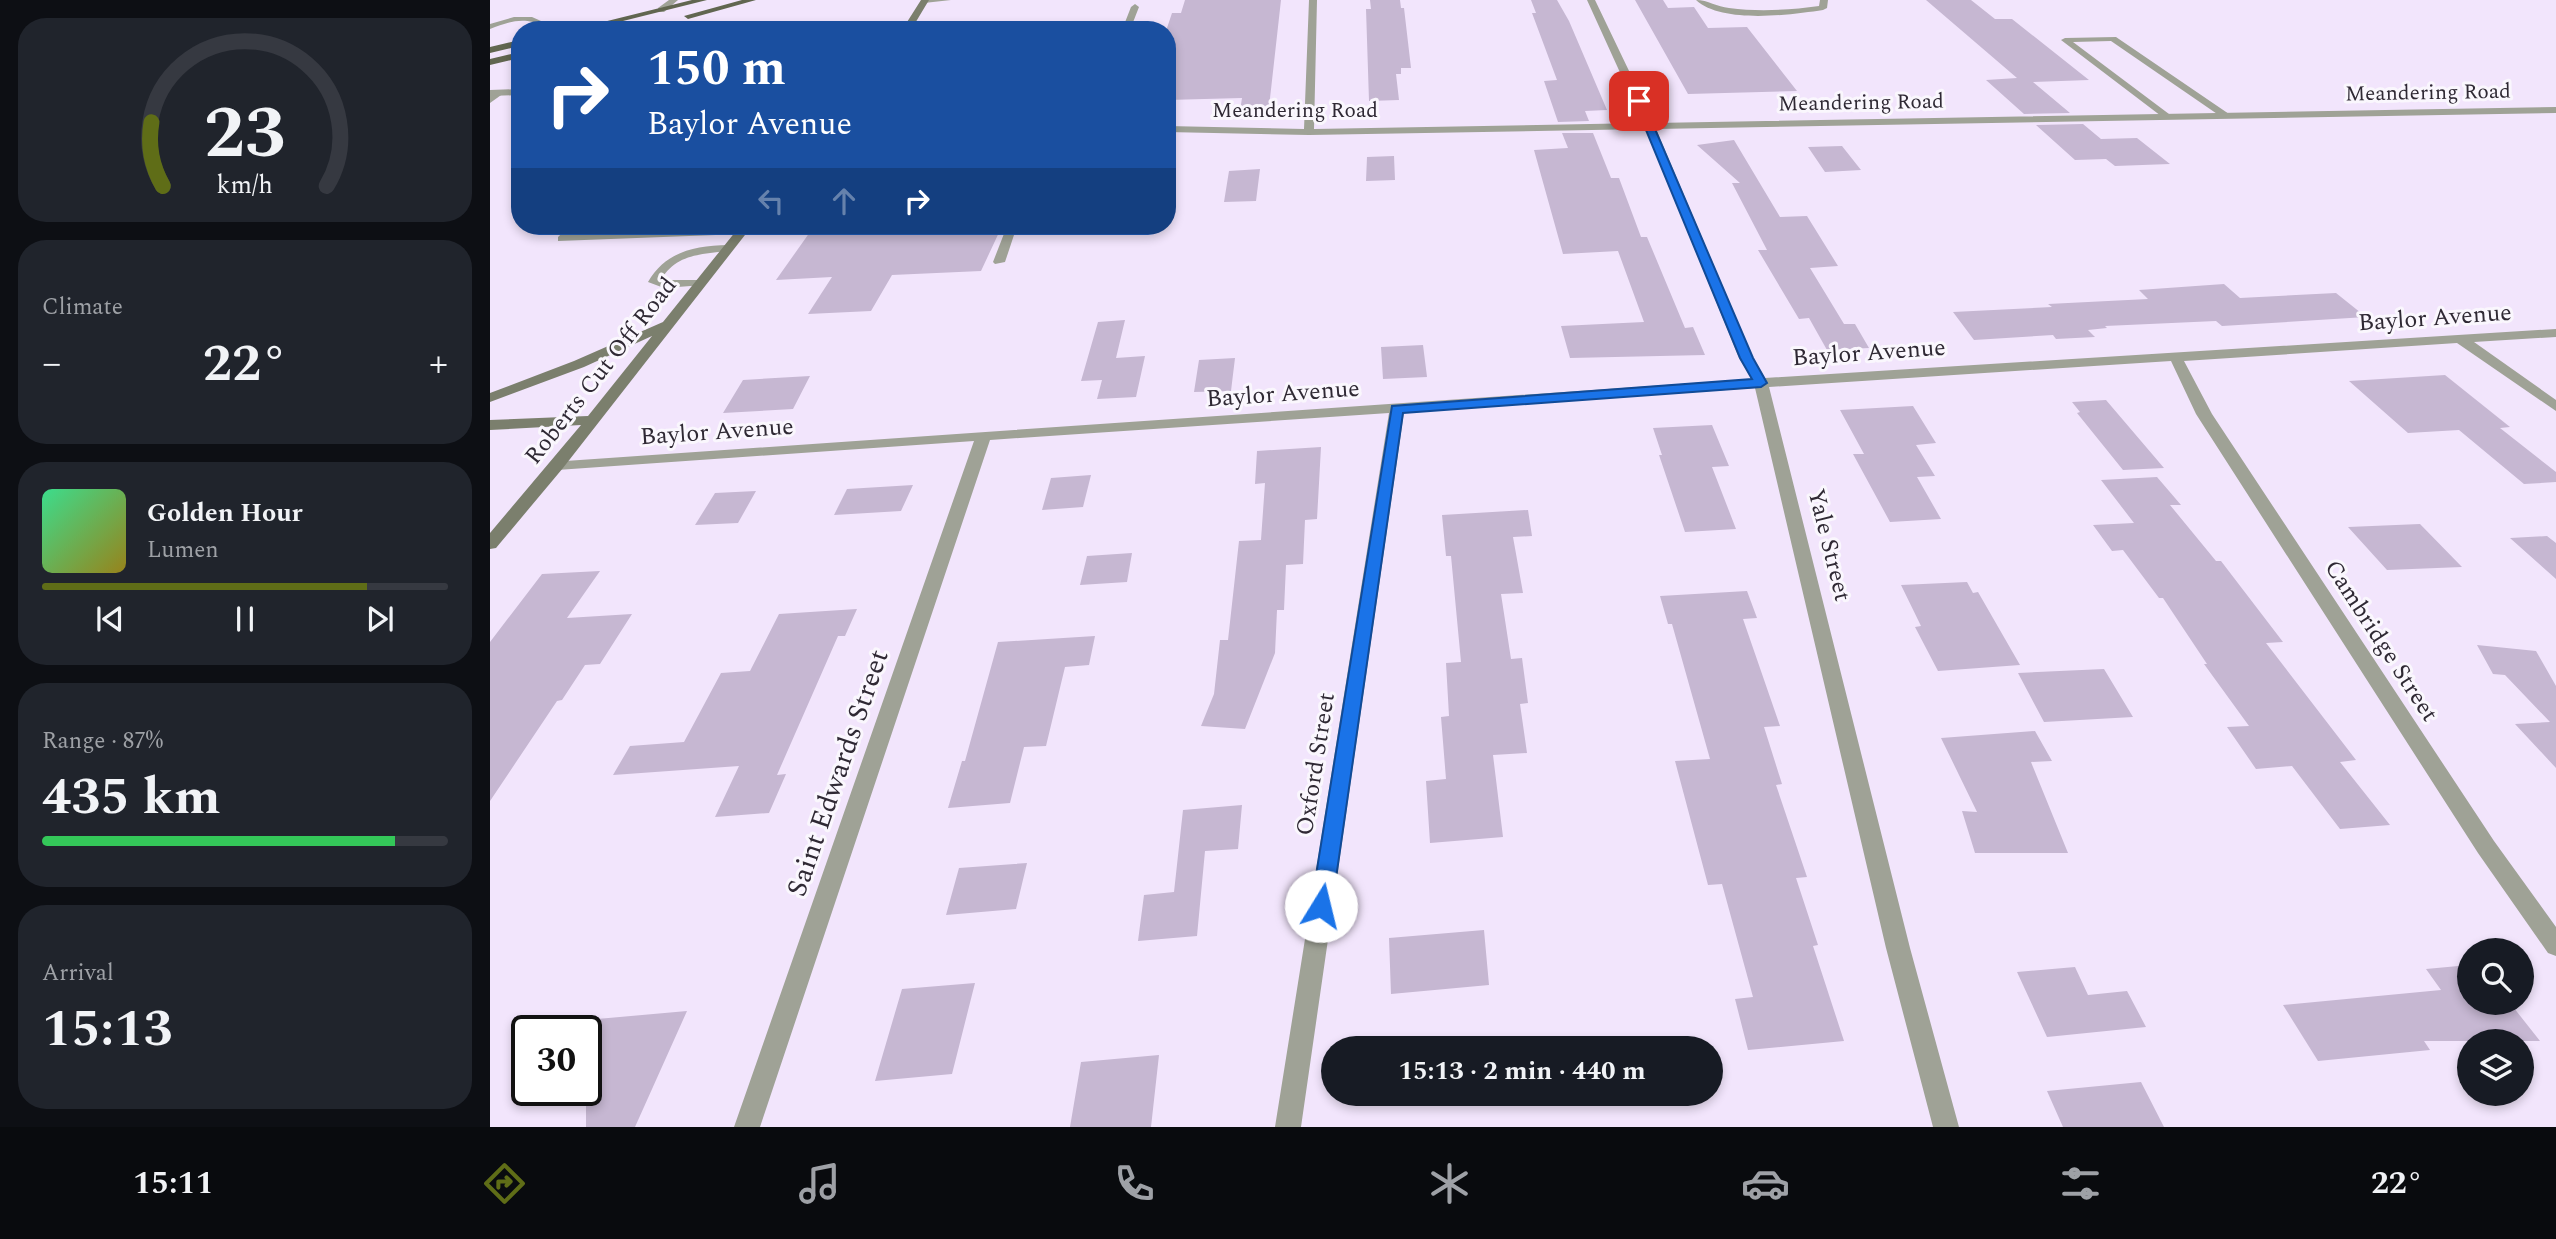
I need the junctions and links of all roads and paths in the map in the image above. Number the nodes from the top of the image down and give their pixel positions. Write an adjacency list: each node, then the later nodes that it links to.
1 (674, 0): 11 (lane)
2 (703, 0): 11 (main road)
3 (752, 0): 12 (main road)
4 (925, 0): 5 (lane); 15 (street)
5 (947, 0)
6 (1313, 0): 29 (street)
7 (1591, 0): 27 (street, Yale Street)
8 (1700, 0): 9 (lane)
9 (1824, 0)
10 (1135, 4): 16 (street)
11 (661, 10): 14 (main road)
12 (681, 17)
13 (537, 21): 17 (lane)
14 (614, 21)
15 (913, 21)
16 (1129, 21)
17 (490, 27)
18 (511, 45): 19 (main road)
19 (490, 50)
20 (511, 57): 21 (main road)
21 (490, 62)
22 (495, 93): 23 (lane)
23 (490, 100)
24 (2556, 110): 25 (street, Meandering Road)
25 (2226, 116): 26 (street, Meandering Road); 26 (lane)
26 (2168, 117): 27 (street, Meandering Road)
27 (1650, 126): 29 (street, Meandering Road); 41 (street, Yale Street)
28 (1176, 128): 29 (street, Meandering Road)
29 (1309, 132)
30 (566, 235): 31 (lane)
31 (628, 235)
32 (738, 235): 34 (street, Roberts Cut Off Road)
33 (1009, 235): 35 (lane)
34 (728, 248): 36 (street, Roberts Cut Off Road); 36 (lane)
35 (999, 262)
36 (700, 283): 37 (street, Roberts Cut Off Road)
37 (666, 325): 42 (street); 45 (street, Roberts Cut Off Road)
38 (2556, 333): 39 (street, Baylor Avenue)
39 (2460, 339): 40 (street, Baylor Avenue); 43 (street)
40 (2175, 356): 41 (street, Baylor Avenue); 50 (street, Cambridge Street)
41 (1761, 383): 44 (street, Baylor Avenue); 53 (street, Yale Street)
42 (490, 398)
43 (2556, 407)
44 (1397, 409): 47 (street, Baylor Avenue); 52 (street, Oxford Street)
45 (592, 421): 46 (street); 48 (street, Roberts Cut Off Road)
46 (490, 425)
47 (983, 438): 48 (street, Baylor Avenue); 51 (street, Saint Edwards Street)
48 (557, 465): 49 (street, Roberts Cut Off Road)
49 (490, 544)
50 (2556, 946)
51 (747, 1127)
52 (1287, 1127)
53 (1946, 1127)

